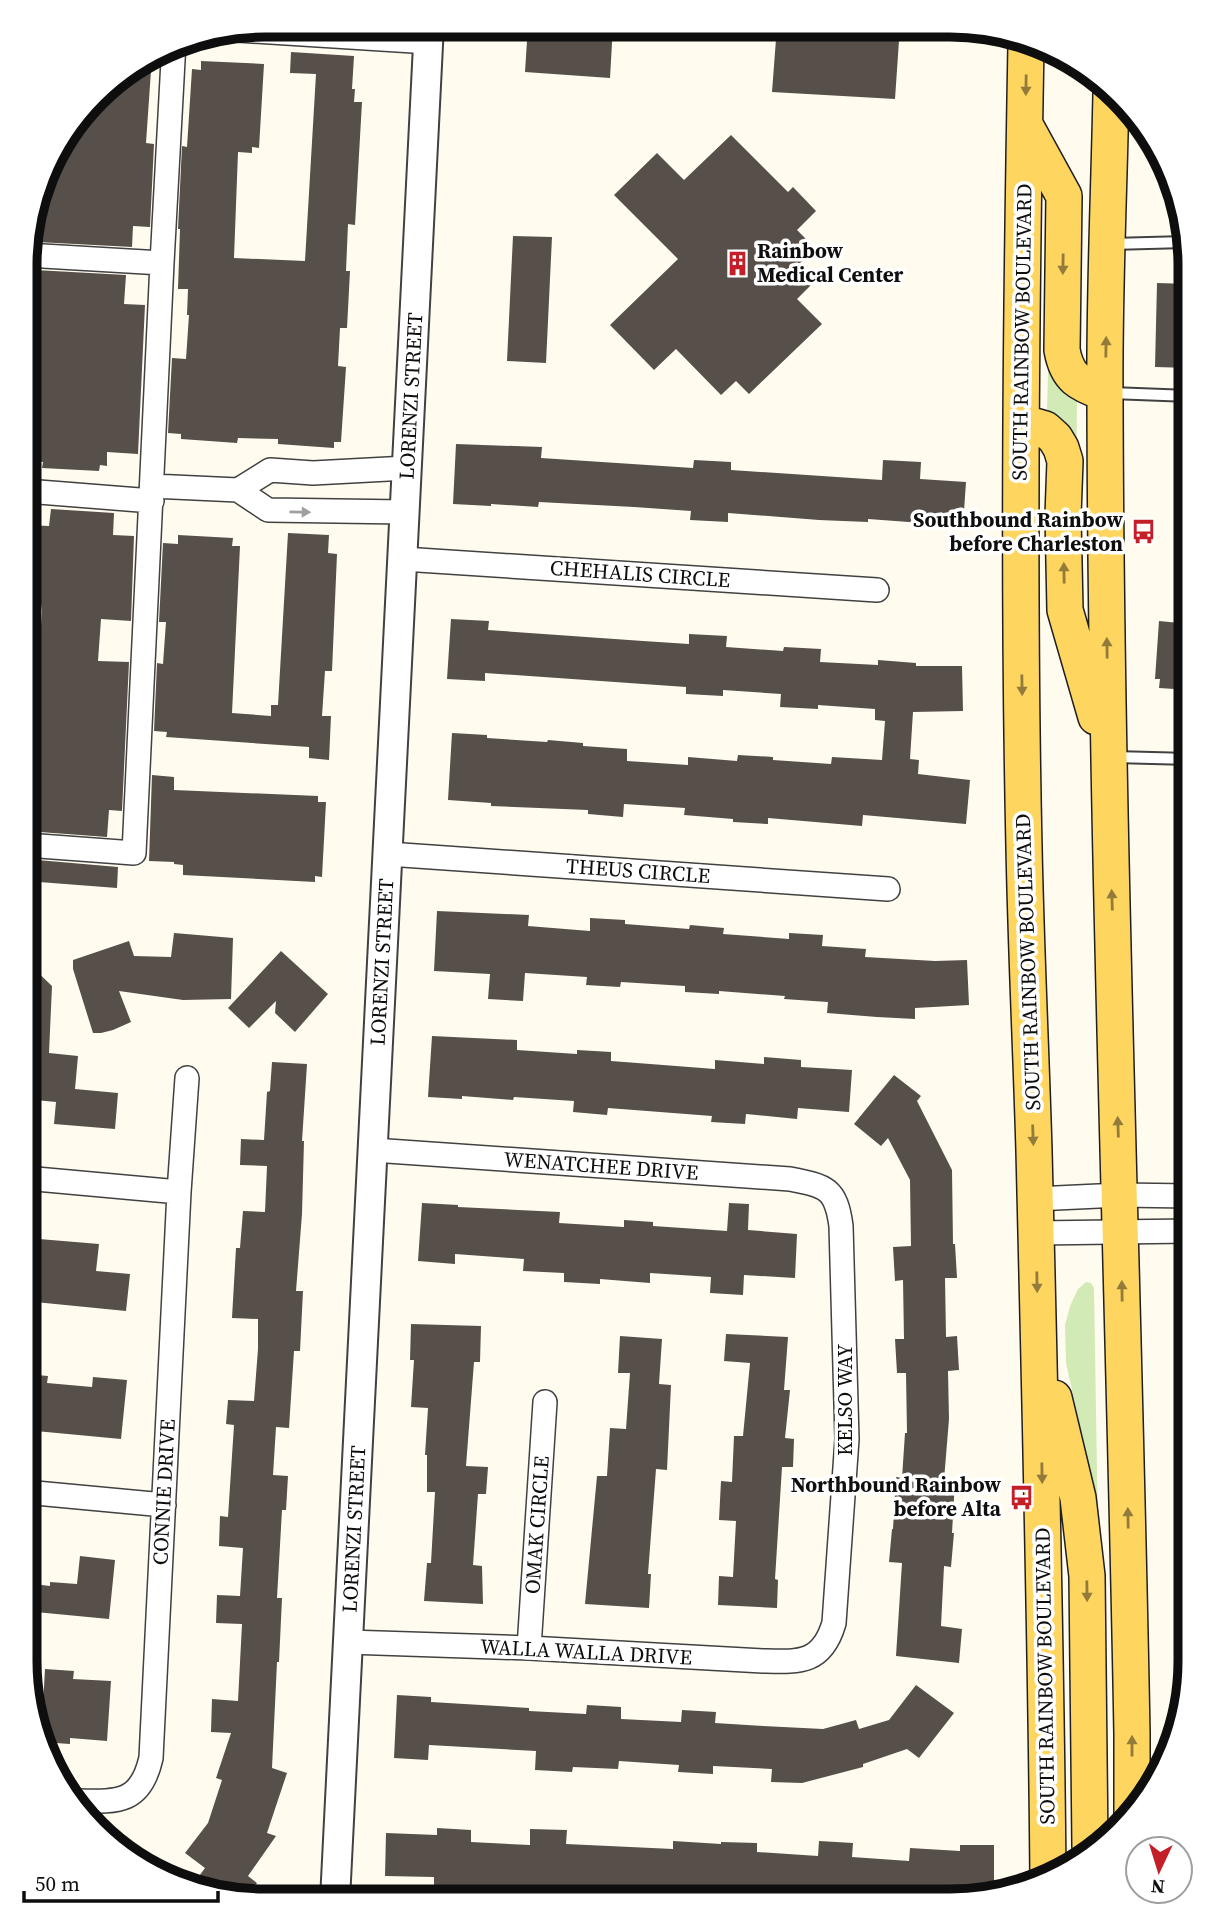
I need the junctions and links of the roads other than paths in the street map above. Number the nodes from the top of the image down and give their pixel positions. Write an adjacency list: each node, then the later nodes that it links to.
1 (429, 37): 13 (street, LORENZI STREET)
2 (1027, 51): 5 (main road, SOUTH RAINBOW BOULEVARD, one-way to 5)
3 (173, 56): 9 (street)
4 (1111, 104): 7 (main road)
5 (1025, 124): 10 (main road, one-way to 10); 12 (main road, SOUTH RAINBOW BOULEVARD)
6 (1177, 243): 7 (lane)
7 (1108, 244): 10 (main road, one-way to 7)
8 (38, 257): 9 (street)
9 (162, 263): 16 (street)
10 (1105, 393): 11 (lane); 20 (main road, one-way to 10)
11 (1178, 396)
12 (1021, 422): 20 (main road, one-way to 12); 32 (main road, SOUTH RAINBOW BOULEVARD, one-way to 32)
13 (407, 468): 14 (street); 17 (street, LORENZI STREET)
14 (238, 490): 16 (street); 17 (street, one-way to 17)
15 (37, 491): 16 (street)
16 (152, 494): 22 (street)
17 (405, 512): 18 (street, LORENZI STREET)
18 (403, 559): 19 (street, CHEHALIS CIRCLE); 23 (street, LORENZI STREET)
19 (877, 590)
20 (1108, 757): 21 (lane); 30 (main road, one-way to 20)
21 (1178, 759)
22 (37, 846)
23 (388, 854): 24 (street, THEUS CIRCLE); 26 (street, LORENZI STREET)
24 (888, 888)
25 (187, 1078): 29 (street, CONNIE DRIVE)
26 (373, 1150): 28 (street, WENATCHEE DRIVE); 39 (street, LORENZI STREET)
27 (37, 1179): 29 (street)
28 (827, 1190): 41 (street, KELSO WAY)
29 (179, 1192): 38 (street, CONNIE DRIVE)
30 (1120, 1195): 31 (street); 32 (street); 33 (main road)
31 (1178, 1196)
32 (1035, 1216): 33 (street); 35 (main road, SOUTH RAINBOW BOULEVARD, one-way to 35)
33 (1122, 1231): 34 (street); 42 (main road, one-way to 33)
34 (1178, 1231)
35 (1039, 1332): 44 (main road, one-way to 44); 45 (main road, SOUTH RAINBOW BOULEVARD, one-way to 45)
36 (545, 1402): 40 (street, OMAK CIRCLE)
37 (37, 1493): 38 (street)
38 (164, 1505): 43 (street, CONNIE DRIVE)
39 (348, 1642): 40 (street, WALLA WALLA DRIVE); 46 (street, LORENZI STREET)
40 (529, 1648): 41 (street, WALLA WALLA DRIVE)
41 (820, 1651)
42 (1132, 1799)
43 (85, 1801)
44 (1090, 1841)
45 (1048, 1867)
46 (336, 1889)

